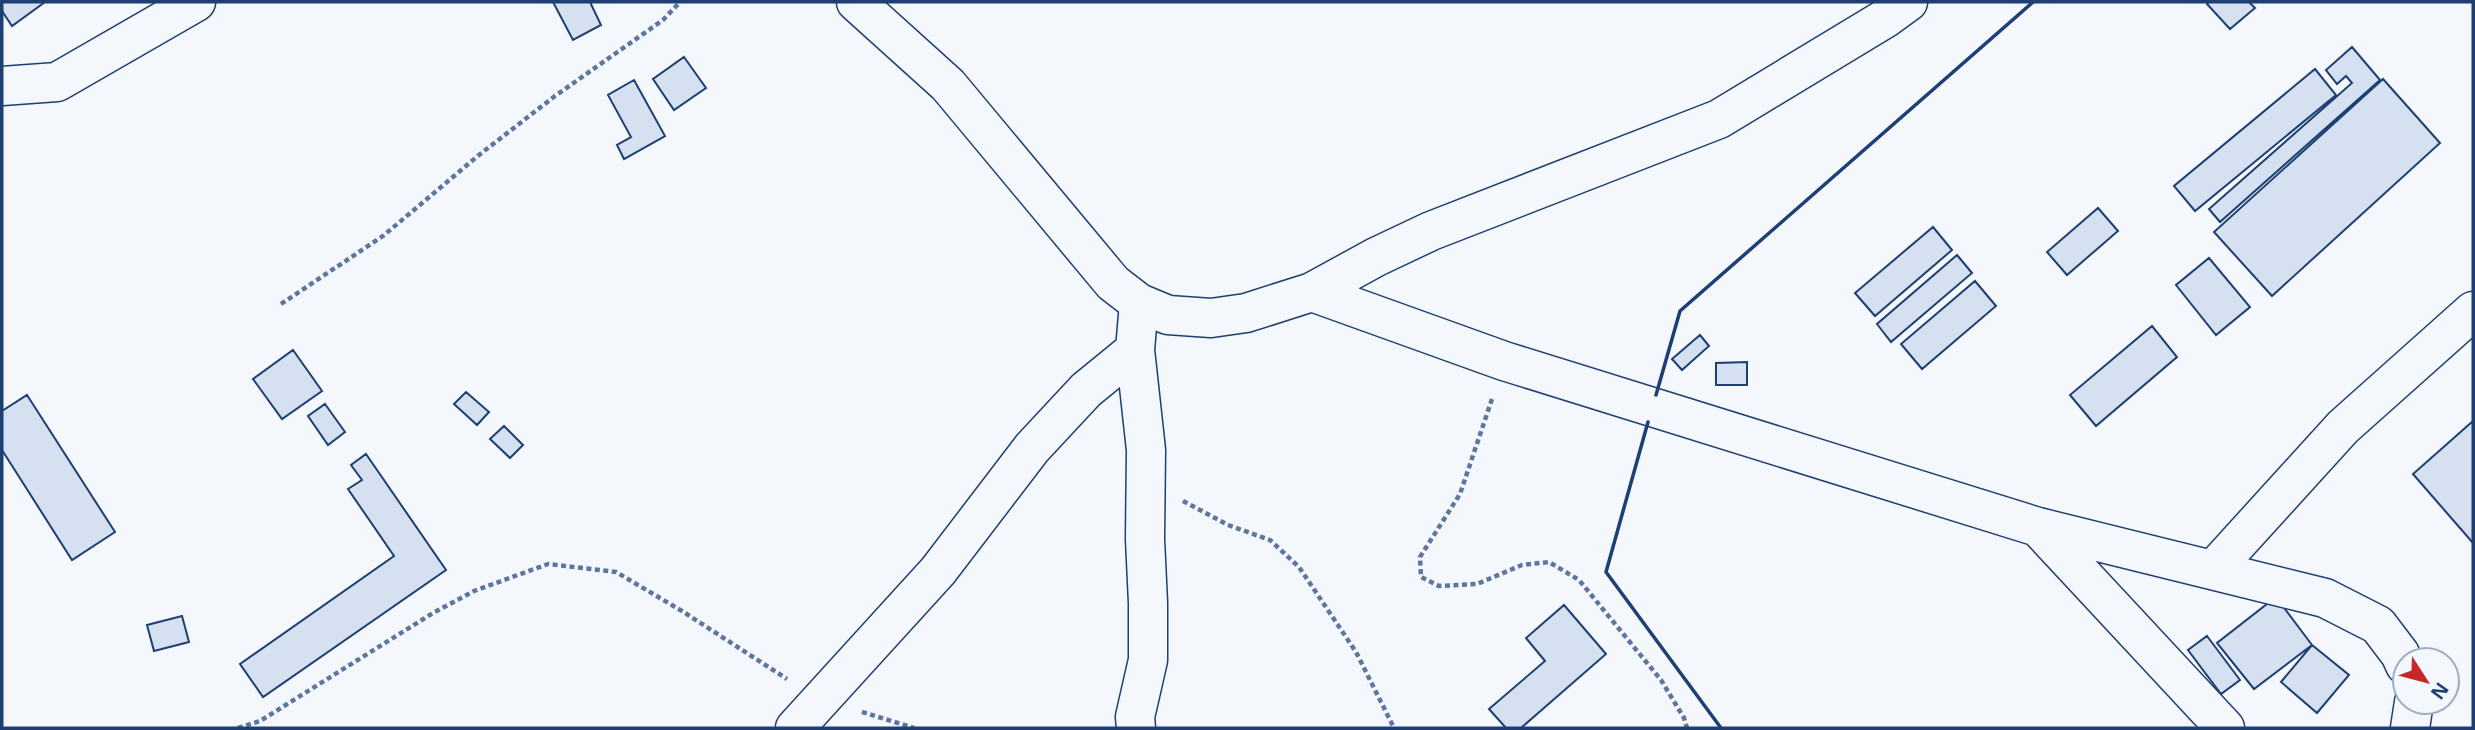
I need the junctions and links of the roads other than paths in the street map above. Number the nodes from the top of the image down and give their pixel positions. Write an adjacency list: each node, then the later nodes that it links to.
1 (196, 2): 4 (street)
2 (856, 2): 6 (street)
3 (1908, 2): 5 (street)
4 (2, 86)
5 (1312, 292): 6 (street); 9 (street)
6 (1139, 303): 8 (street)
7 (2473, 311): 10 (street)
8 (1135, 350): 12 (street); 13 (street)
9 (2038, 527): 10 (street); 14 (street)
10 (2213, 570): 11 (street)
11 (2394, 646)
12 (794, 728)
13 (1136, 728)
14 (2225, 728)

